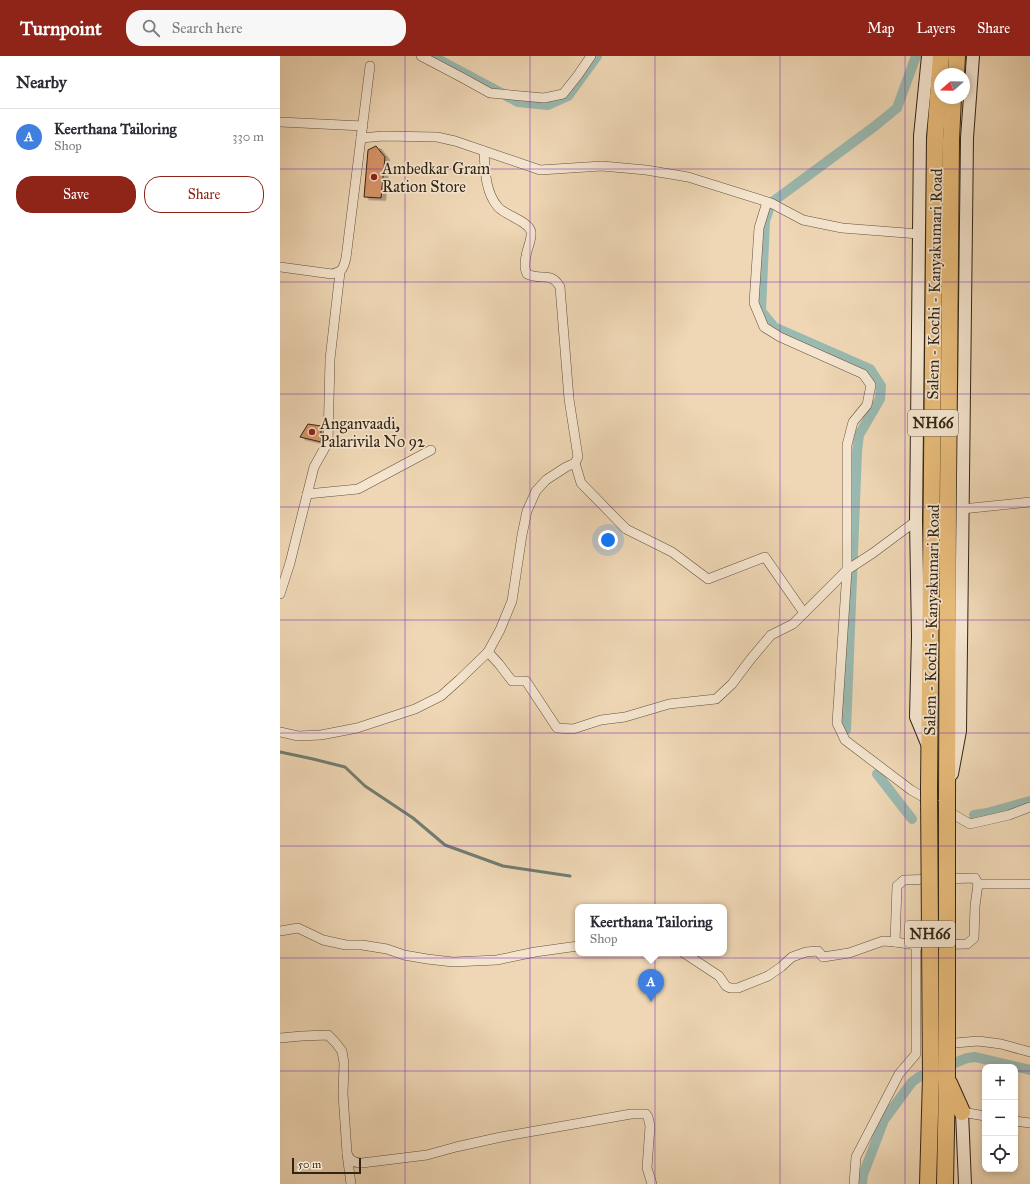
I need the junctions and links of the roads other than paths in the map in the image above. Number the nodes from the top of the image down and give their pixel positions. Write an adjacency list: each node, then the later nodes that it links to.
1 (421, 56): 2 (street)
2 (591, 56)
3 (928, 56): 15 (street)
4 (941, 56): 29 (highway, Salem - Kochi - Kanyakumari Road / NH66)
5 (957, 56): 8 (highway)
6 (973, 56): 22 (street)
7 (370, 66): 11 (street)
8 (956, 68)
9 (954, 104): 30 (highway, Salem - Kochi - Kanyakumari Road / NH66)
10 (280, 122): 11 (street)
11 (362, 126): 12 (street)
12 (361, 138): 13 (street); 17 (street)
13 (484, 151): 14 (street); 19 (street)
14 (767, 202): 15 (street); 24 (street)
15 (918, 234): 23 (street)
16 (280, 267): 17 (street)
17 (340, 272): 20 (street)
18 (431, 450): 20 (street)
19 (575, 462): 26 (street); 27 (street)
20 (307, 494): 25 (street)
21 (1030, 502): 22 (street)
22 (962, 509): 30 (street)
23 (916, 521): 24 (street); 29 (street)
24 (847, 571): 26 (street); 31 (street)
25 (280, 594)
26 (804, 613): 27 (street)
27 (488, 652): 28 (street)
28 (280, 732)
29 (929, 751): 51 (highway, Salem - Kochi - Kanyakumari Road / NH66, bridge)
30 (947, 801): 42 (highway, Salem - Kochi - Kanyakumari Road / NH66, bridge)
31 (1030, 807)
32 (978, 884): 33 (street); 35 (street); 36 (street)
33 (1030, 884)
34 (280, 931): 37 (street)
35 (895, 942): 36 (street); 38 (street)
36 (916, 945): 41 (street)
37 (575, 946)
38 (689, 956)
39 (280, 1038): 47 (street)
40 (1030, 1052): 41 (street)
41 (916, 1054): 50 (street)
42 (947, 1078): 43 (highway); 52 (highway, Salem - Kochi - Kanyakumari Road / NH66)
43 (962, 1112): 44 (street); 53 (street)
44 (982, 1115)
45 (1018, 1121): 46 (street)
46 (1030, 1123)
47 (347, 1153): 48 (street); 49 (street)
48 (350, 1184)
49 (652, 1184)
50 (854, 1184)
51 (928, 1184)
52 (945, 1184)
53 (965, 1184)

